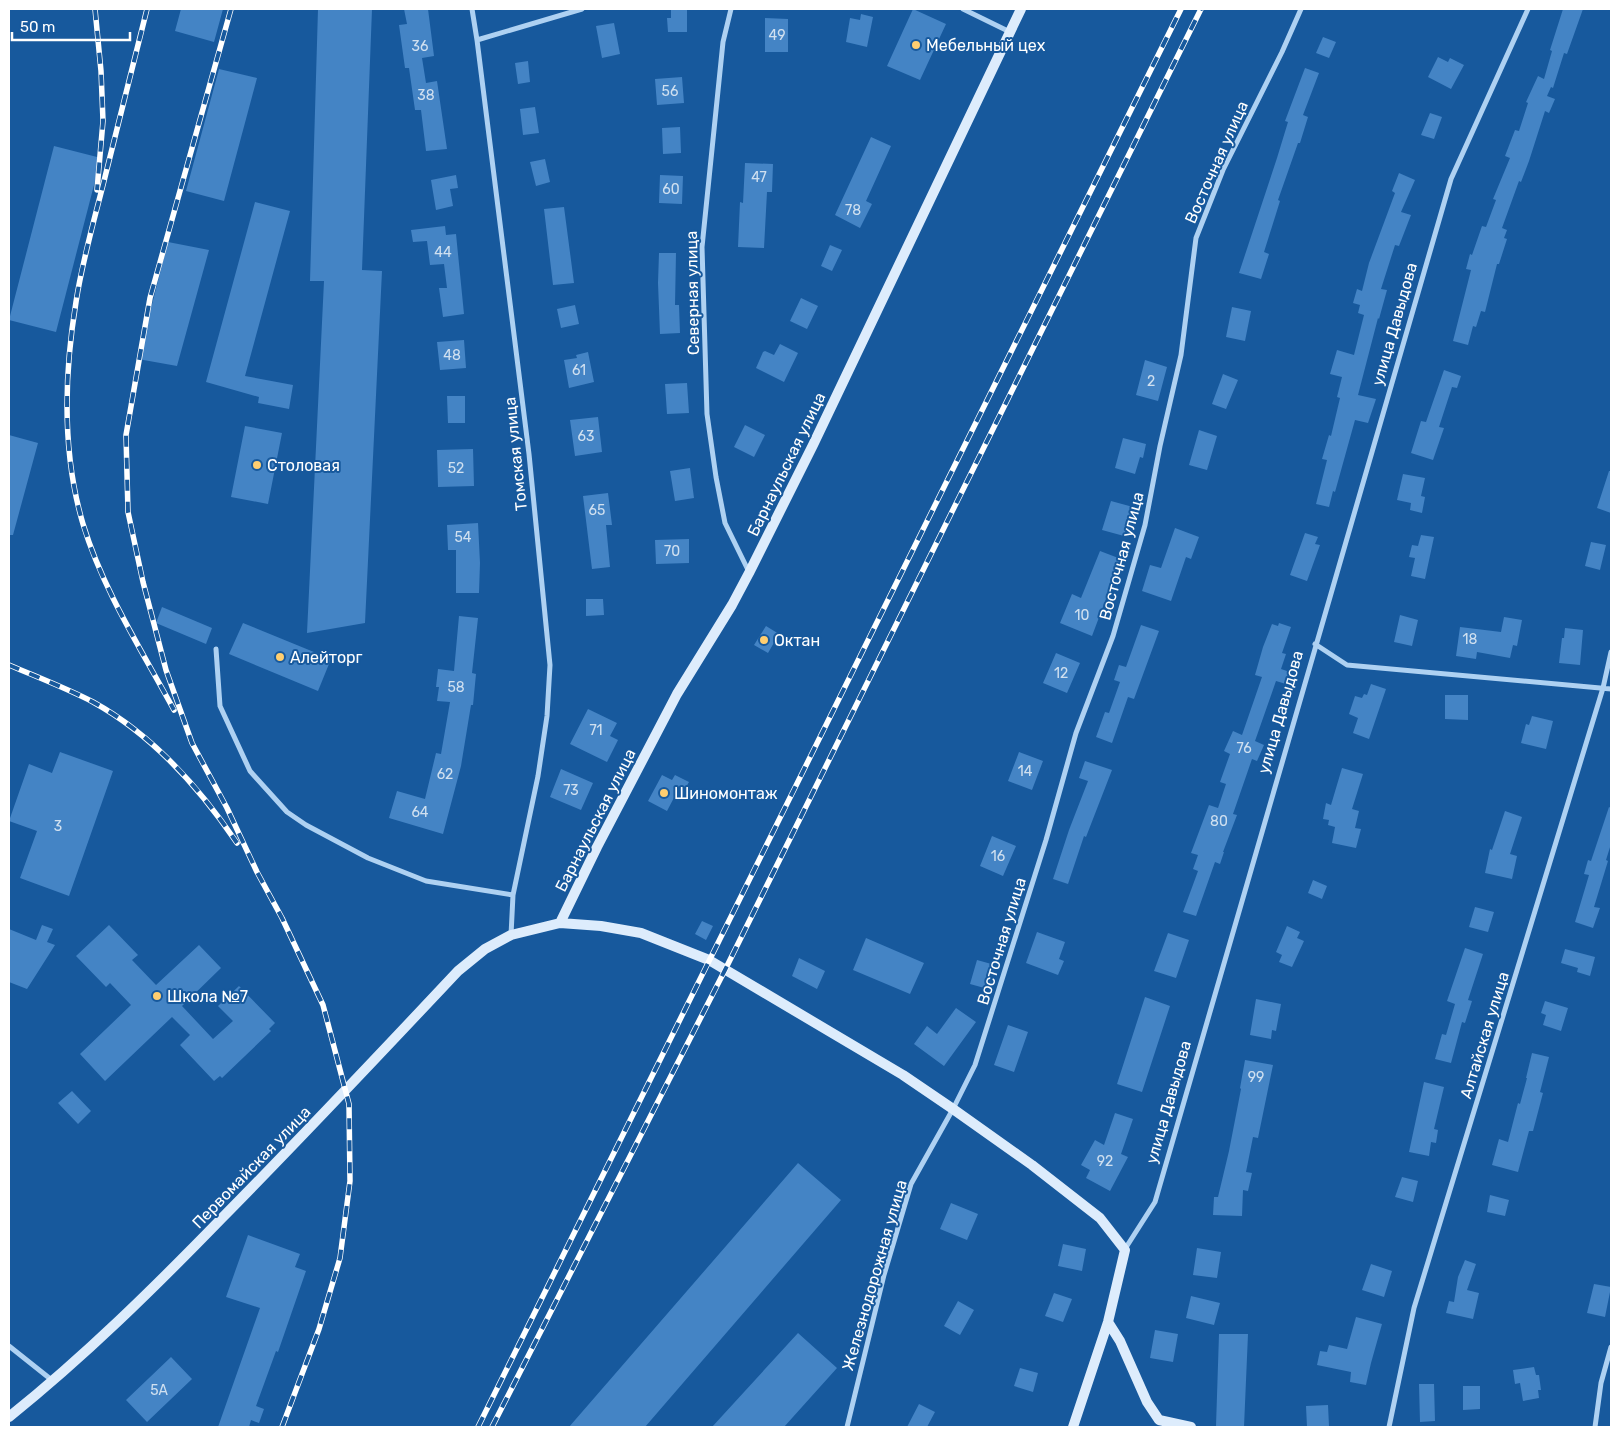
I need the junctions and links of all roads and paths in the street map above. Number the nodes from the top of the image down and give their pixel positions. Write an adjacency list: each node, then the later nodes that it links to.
1 (472, 9): 9 (street, Томская улица)
2 (582, 9): 9 (street)
3 (731, 9): 10 (street, Северная улица)
4 (963, 9): 8 (street)
5 (1021, 9): 8 (main road, Барнаульская улица)
6 (1301, 9): 19 (street, Восточная улица)
7 (1528, 9): 11 (street, улица Давыдова)
8 (1010, 33): 10 (main road, Барнаульская улица)
9 (477, 40): 16 (street, Томская улица)
10 (749, 573): 17 (main road, Барнаульская улица)
11 (1315, 644): 14 (street); 20 (street, улица Давыдова)
12 (216, 650): 16 (street)
13 (1611, 652): 14 (street, Алтайская улица)
14 (1603, 688): 15 (street); 29 (street, Алтайская улица)
15 (1611, 689)
16 (513, 895): 18 (street)
17 (560, 923): 18 (main road, Первомайская улица); 19 (main road, Первомайская улица)
18 (511, 935): 24 (main road, Первомайская улица)
19 (954, 1109): 20 (main road, Первомайская улица); 26 (street, Железнодорожная улица)
20 (1125, 1250): 21 (main road, улица Давыдова)
21 (1108, 1322): 27 (main road, улица Давыдова); 28 (main road)
22 (9, 1346): 24 (street)
23 (1611, 1347): 30 (street)
24 (54, 1381): 25 (main road, Первомайская улица)
25 (9, 1417)
26 (848, 1427)
27 (1073, 1427)
28 (1191, 1427)
29 (1388, 1427)
30 (1596, 1427)

